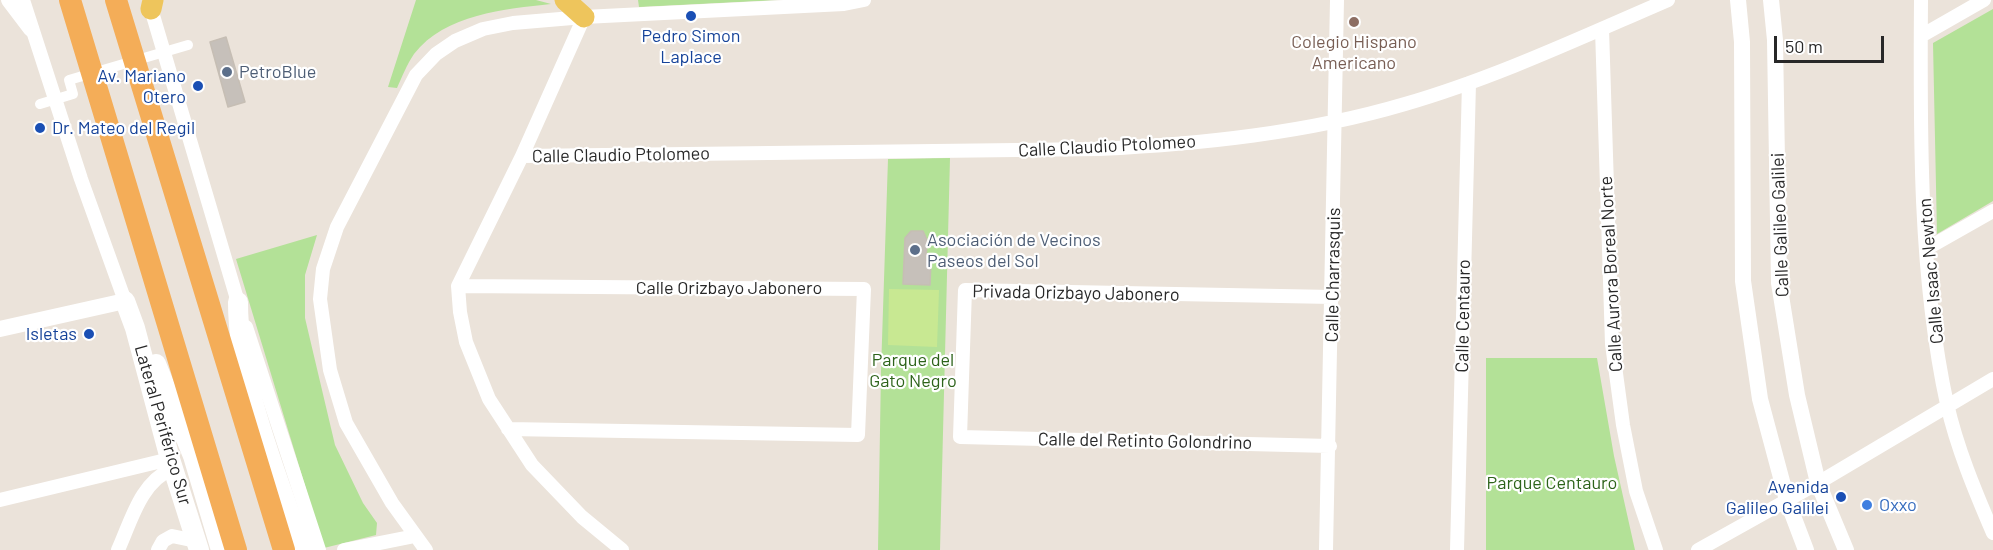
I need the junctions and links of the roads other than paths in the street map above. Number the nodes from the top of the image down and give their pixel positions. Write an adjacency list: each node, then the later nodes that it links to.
1 (9, 0): 15 (street)
2 (22, 0): 15 (street)
3 (70, 0): 47 (highway)
4 (116, 0): 48 (highway)
5 (565, 0): 14 (main road)
6 (864, 0): 14 (street)
7 (1337, 0): 21 (street, Calle Charrasquis)
8 (1668, 0): 16 (street, Calle Claudio Ptolomeo)
9 (1738, 0): 38 (street, Calle Galileo Galilei)
10 (1771, 0): 37 (street, Calle Galileo Galilei)
11 (1921, 0): 17 (street, Calle Isaac Newton)
12 (1984, 0): 17 (street)
13 (151, 3): 28 (street)
14 (584, 17): 22 (street); 41 (street)
15 (31, 29): 27 (street)
16 (1602, 29): 19 (street, Calle Claudio Ptolomeo); 55 (street, Calle Aurora Boreal Norte)
17 (1921, 36): 24 (street, Calle Isaac Newton)
18 (188, 45): 20 (street)
19 (1469, 83): 21 (street, Calle Claudio Ptolomeo); 54 (street, Calle Centauro)
20 (40, 104)
21 (1335, 120): 22 (street, Calle Claudio Ptolomeo); 26 (street, Calle Charrasquis)
22 (522, 156): 25 (street)
23 (1993, 212): 24 (street)
24 (1926, 249): 32 (street, Calle Isaac Newton)
25 (458, 286): 33 (street); 33 (street, Calle Orizbayo Jabonero)
26 (1333, 297): 34 (street, Privada Orizbayo Jabonero); 35 (street, Calle Charrasquis)
27 (125, 301): 29 (main road, Lateral Periférico Sur); 30 (street)
28 (238, 302): 49 (main road); 50 (street)
29 (135, 328): 36 (main road, Lateral Periférico Sur); 46 (main road)
30 (0, 329)
31 (1993, 379): 32 (street)
32 (1947, 406): 37 (street); 40 (street, Calle Isaac Newton)
33 (508, 429): 43 (street)
34 (960, 437): 35 (street, Calle del Retinto Golondrino)
35 (1330, 446): 53 (street, Calle Charrasquis)
36 (171, 463): 39 (street); 42 (main road, Lateral Periférico Sur); 44 (street)
37 (1818, 483): 38 (street); 58 (street, Calle Galileo Galilei)
38 (1786, 500): 56 (street); 57 (street, Calle Galileo Galilei)
39 (0, 501)
40 (1993, 532)
41 (415, 536): 51 (street); 52 (street)
42 (198, 546): 45 (street)
43 (612, 548)
44 (118, 550)
45 (158, 550)
46 (221, 550)
47 (236, 550)
48 (284, 550)
49 (302, 550)
50 (319, 550)
51 (344, 550)
52 (426, 550)
53 (1326, 550)
54 (1457, 550)
55 (1656, 550)
56 (1698, 550)
57 (1806, 550)
58 (1846, 550)

